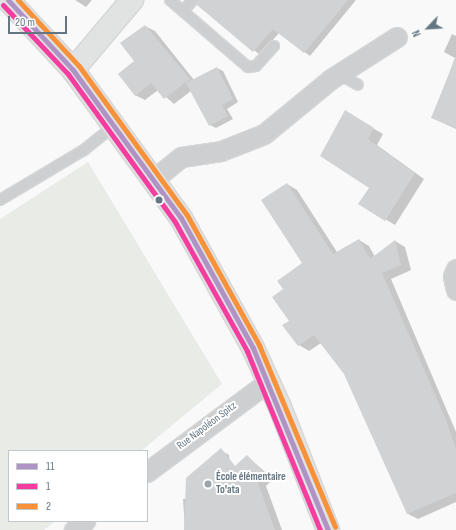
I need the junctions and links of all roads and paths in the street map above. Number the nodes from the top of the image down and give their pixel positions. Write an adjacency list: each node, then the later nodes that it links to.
1 (8, 0): 8 (main road)
2 (132, 0): 8 (main road)
3 (170, 0): 5 (lane)
4 (193, 0): 5 (lane)
5 (183, 11): 7 (lane)
6 (397, 37): 9 (street)
7 (274, 46)
8 (73, 70): 11 (main road)
9 (331, 79): 10 (lane); 12 (street)
10 (358, 85)
11 (115, 125): 12 (main road); 13 (lane)
12 (154, 179): 16 (main road)
13 (0, 200)
14 (456, 269): 15 (street)
15 (456, 290)
16 (268, 381): 17 (street, Rue Napoléon Spitz); 20 (main road)
17 (148, 471)
18 (85, 522): 19 (street)
19 (74, 530)
20 (328, 530)

